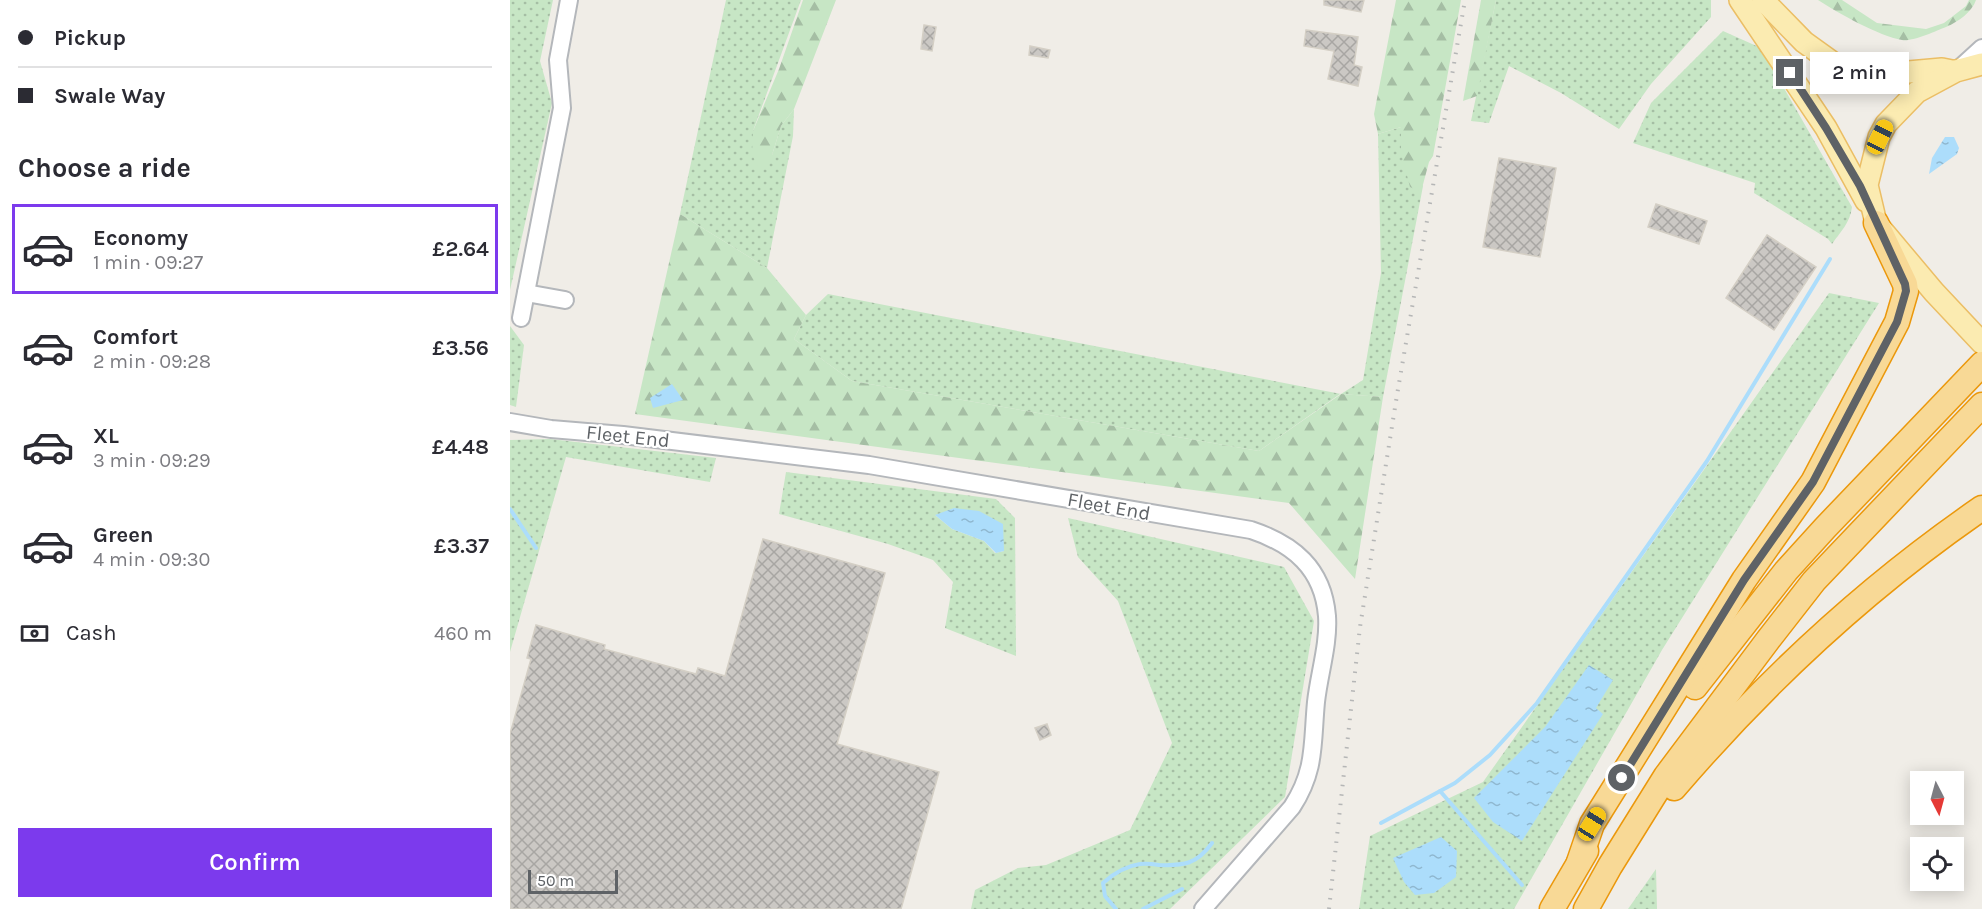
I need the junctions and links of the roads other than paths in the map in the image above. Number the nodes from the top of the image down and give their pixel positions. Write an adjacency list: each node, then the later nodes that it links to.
1 (569, 0): 8 (street)
2 (1740, 0): 7 (main road)
3 (1763, 0): 6 (main road)
4 (1982, 48): 6 (street)
5 (1982, 64): 6 (main road)
6 (1956, 71): 7 (main road)
7 (1876, 223): 11 (main road); 16 (highway)
8 (526, 293): 9 (street); 10 (street)
9 (565, 300)
10 (521, 318)
11 (1982, 343)
12 (1982, 364): 16 (highway)
13 (1982, 405): 17 (highway)
14 (512, 422): 18 (street, Fleet End)
15 (1982, 508): 17 (highway)
16 (1579, 862): 19 (highway)
17 (1610, 866): 20 (highway)
18 (1205, 908)
19 (1552, 909)
20 (1586, 909)

